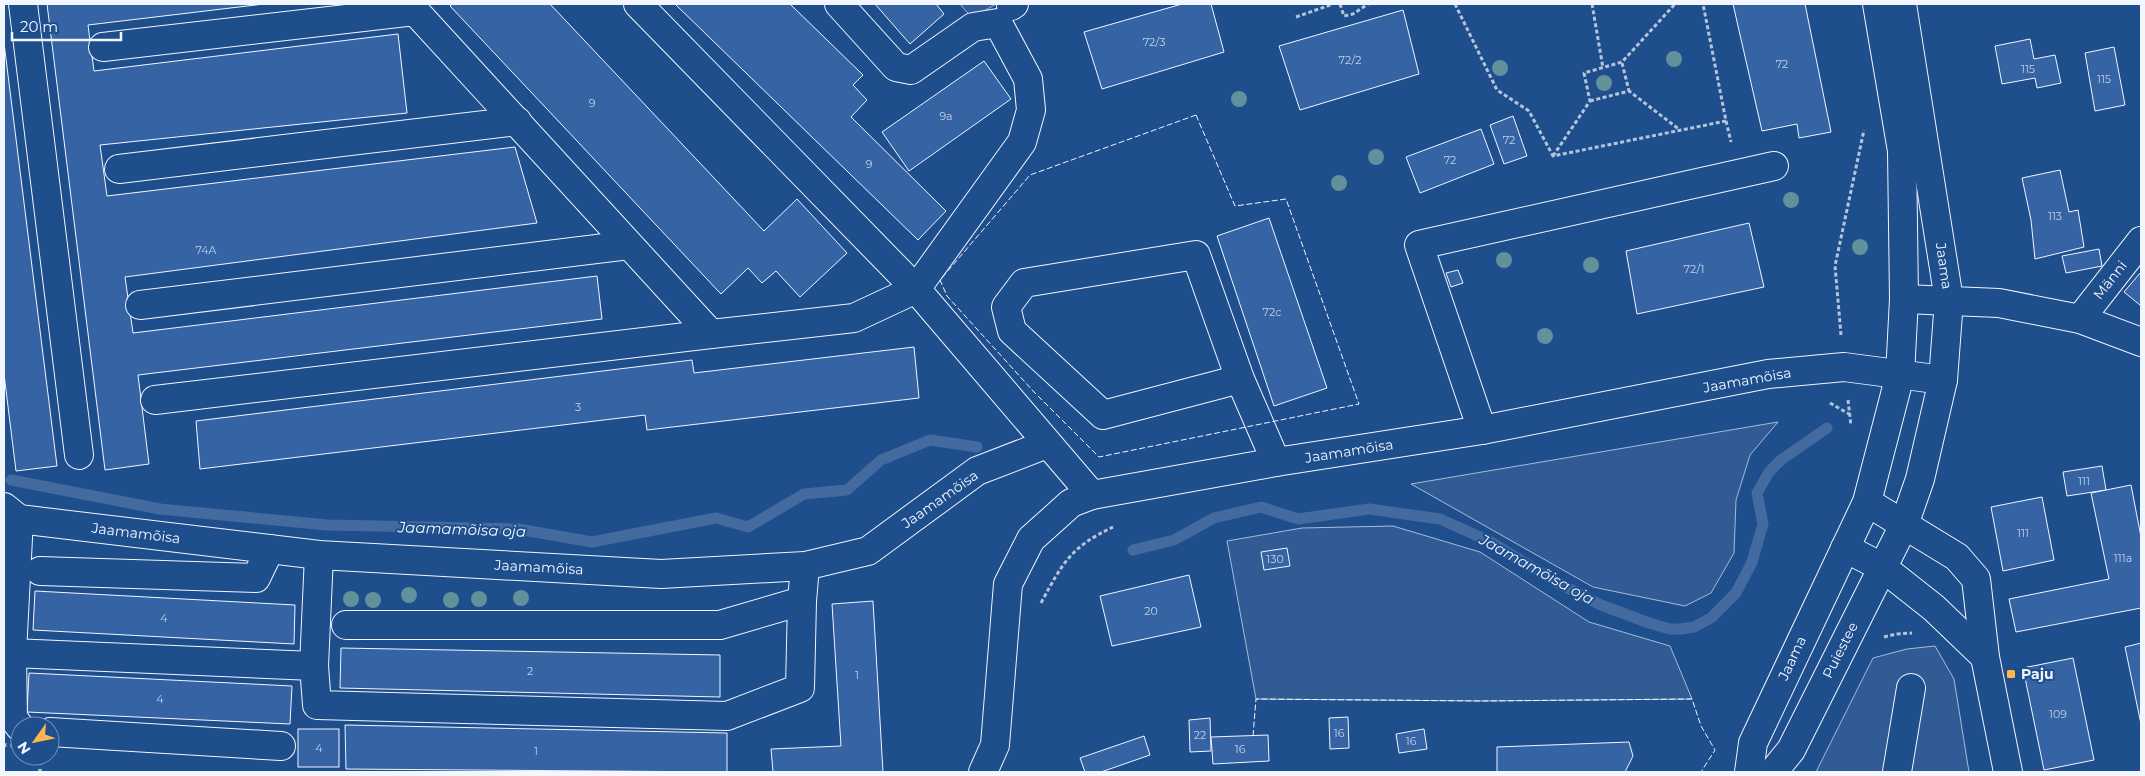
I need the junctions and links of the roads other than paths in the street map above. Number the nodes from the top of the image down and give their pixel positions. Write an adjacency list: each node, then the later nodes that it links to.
1 (23, 4): 25 (street)
2 (638, 4): 12 (street)
3 (839, 4): 12 (street)
4 (1877, 4): 13 (street, Jaama)
5 (1902, 4): 14 (street, Jaama)
6 (103, 47): 7 (street)
7 (517, 120): 9 (street); 11 (street)
8 (1774, 166): 23 (street)
9 (119, 169)
10 (2141, 241): 16 (street, Männi)
11 (629, 245): 15 (street); 17 (street)
12 (916, 289): 17 (street); 24 (street)
13 (1904, 299): 14 (street); 19 (street, Jaama)
14 (1949, 300): 16 (street); 21 (street, Jaama)
15 (140, 305)
16 (2080, 319): 18 (street)
17 (711, 334): 22 (street)
18 (2141, 342)
19 (1900, 375): 21 (street, Jaamamõisa); 23 (street, Jaamamõisa); 28 (street, Jaama)
20 (1240, 378): 20 (street); 26 (street)
21 (1943, 380): 29 (street, Jaama)
22 (155, 400)
23 (1482, 430): 26 (street, Jaamamõisa)
24 (1047, 444): 27 (street); 34 (street, Jaamamõisa)
25 (78, 455)
26 (1276, 462): 27 (street, Jaamamõisa)
27 (1092, 495): 46 (street, Jaamamõisa)
28 (1868, 502): 29 (street); 31 (street, Jaama)
29 (1904, 524): 35 (street, Puiestee); 40 (street)
30 (11, 532): 32 (street, Jaamamõisa); 39 (street)
31 (1845, 548): 35 (street); 47 (street, Jaama)
32 (270, 549): 33 (street, Jaamamõisa); 36 (street)
33 (319, 555): 34 (street, Jaamamõisa); 41 (street)
34 (805, 566): 37 (street)
35 (1882, 567): 40 (street); 48 (street, Puiestee)
36 (40, 571)
37 (802, 601): 38 (street); 41 (street)
38 (346, 625)
39 (12, 653): 41 (street); 43 (street)
40 (1985, 657): 50 (street)
41 (314, 666)
42 (1911, 688): 49 (street)
43 (13, 716)
44 (60, 733): 45 (street)
45 (281, 746)
46 (983, 772)
47 (1749, 772)
48 (1773, 772)
49 (1896, 772)
50 (2008, 772)

